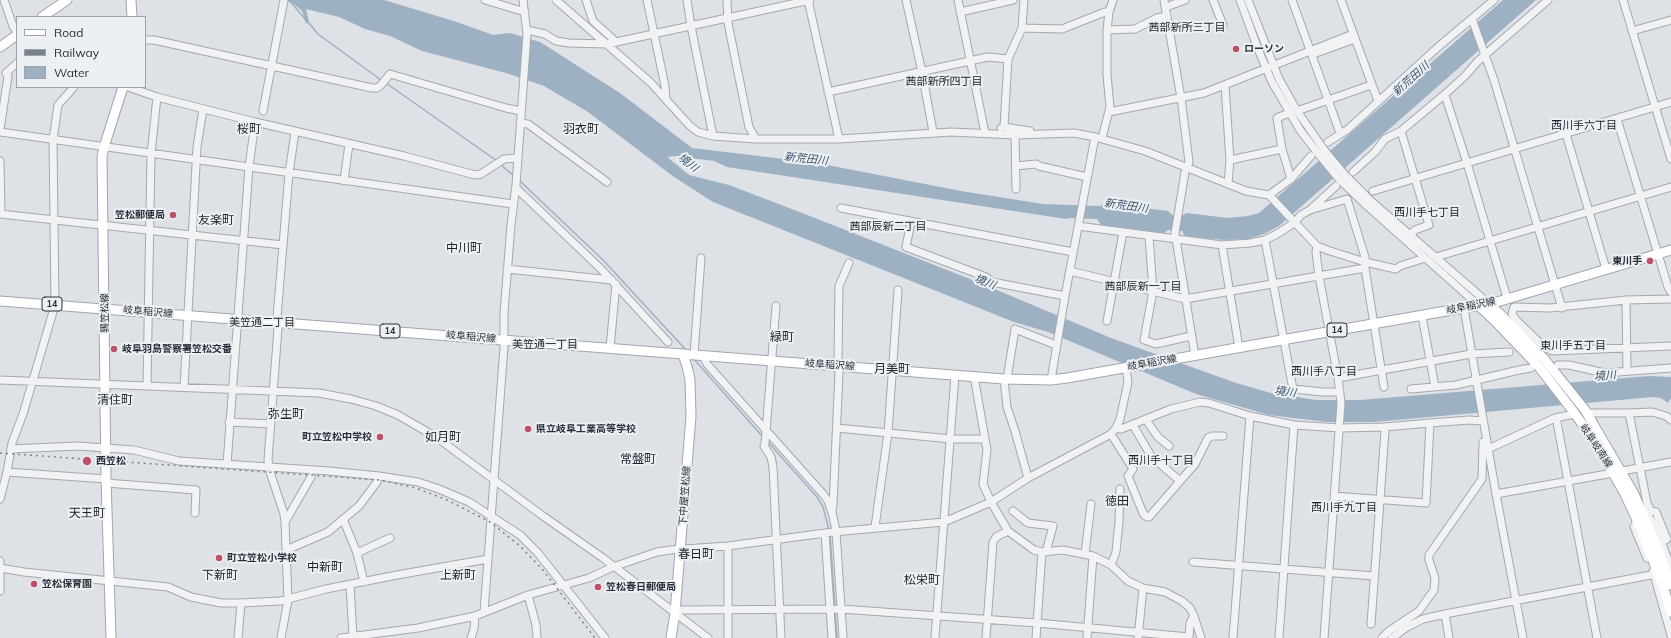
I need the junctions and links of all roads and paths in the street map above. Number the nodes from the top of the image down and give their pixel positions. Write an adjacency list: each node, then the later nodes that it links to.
1 (4, 0): 40 (street)
2 (67, 0): 31 (main road)
3 (131, 0): 32 (main road)
4 (284, 0): 55 (street)
5 (485, 0): 28 (street)
6 (523, 0): 28 (street)
7 (556, 0): 48 (street)
8 (586, 0): 48 (street)
9 (647, 0): 44 (street)
10 (687, 0): 38 (street)
11 (727, 0): 34 (street)
12 (808, 0): 34 (street); 65 (street)
13 (906, 0): 57 (street)
14 (958, 0): 29 (street)
15 (1013, 0): 29 (street)
16 (1024, 0): 39 (street)
17 (1113, 0): 30 (street)
18 (1185, 0): 27 (street)
19 (1214, 0): 37 (street)
20 (1240, 0): 56 (street)
21 (1248, 0): 56 (street)
22 (1292, 0): 50 (street)
23 (1340, 0): 46 (street)
24 (1494, 0): 36 (street)
25 (1548, 0): 51 (street)
26 (1623, 0): 42 (street)
27 (1165, 3): 33 (street)
28 (525, 12): 43 (street)
29 (960, 12): 53 (street)
30 (1109, 12): 39 (street); 41 (street)
31 (43, 16)
32 (132, 16)
33 (1167, 16): 41 (street); 68 (street)
34 (727, 19): 38 (street); 95 (street)
35 (1671, 20): 42 (street)
36 (1473, 21): 51 (street); 71 (street)
37 (1222, 25)
38 (691, 26): 44 (street); 93 (street)
39 (1022, 28): 52 (street)
40 (16, 30)
41 (1107, 30): 78 (street)
42 (1632, 31): 73 (street)
43 (527, 32): 48 (street); 76 (street)
44 (654, 34): 48 (street); 60 (street)
45 (16, 36): 49 (main road)
46 (1354, 37): 50 (street); 59 (street)
47 (146, 40): 55 (street)
48 (611, 43): 58 (street)
49 (0, 47)
50 (1311, 52): 56 (street); 70 (street)
51 (1485, 54): 66 (street); 102 (street)
52 (1008, 59): 53 (street); 83 (street)
53 (971, 61): 57 (street); 88 (street)
54 (16, 64): 84 (street)
55 (272, 66): 75 (street); 76 (street)
56 (1270, 68): 61 (street); 77 (street); 79 (street)
57 (922, 72): 65 (street); 87 (street)
58 (650, 82): 60 (street); 69 (street)
59 (1371, 84): 70 (street); 71 (street)
60 (665, 86): 69 (street)
61 (1225, 86): 68 (street); 109 (street)
62 (73, 88): 97 (street)
63 (123, 88): 100 (main road, 鶉笠松線)
64 (131, 88): 67 (street)
65 (828, 92): 96 (street)
66 (1444, 95): 85 (street); 111 (street)
67 (157, 97): 74 (street); 104 (street)
68 (1181, 98): 78 (street); 114 (street)
69 (666, 99): 93 (street)
70 (1329, 100): 77 (street); 89 (street)
71 (1378, 101): 89 (street)
72 (1671, 102): 73 (street)
73 (1655, 106): 80 (street); 107 (street)
74 (203, 109): 81 (street); 108 (street)
75 (263, 111)
76 (521, 111): 82 (street)
77 (1297, 111): 103 (street)
78 (1109, 112): 94 (street)
79 (1289, 113): 101 (street); 103 (street)
80 (1617, 119): 91 (street); 129 (street)
81 (255, 122): 86 (street); 113 (street)
82 (520, 122): 106 (street); 122 (street)
83 (1004, 127): 88 (street); 90 (street)
84 (0, 131): 97 (street)
85 (1401, 131): 115 (street); 120 (street)
86 (295, 132): 99 (street); 116 (street)
87 (933, 132): 88 (street); 96 (street)
88 (989, 133): 92 (street)
89 (1340, 133): 98 (street)
90 (1039, 134): 92 (street); 94 (street)
91 (1566, 134): 102 (street); 134 (street)
92 (1015, 135): 112 (street)
93 (713, 136): 95 (street)
94 (1098, 138): 114 (street); 117 (street)
95 (756, 139): 96 (street)
96 (838, 139)
97 (53, 140): 100 (street); 136 (street)
98 (1328, 142)
99 (349, 144): 106 (street); 121 (street)
100 (104, 147): 104 (street); 140 (main road, 鶉笠松線)
101 (1282, 149): 109 (street); 119 (street)
102 (1514, 149): 111 (street); 141 (street)
103 (1322, 153): 118 (street)
104 (150, 154): 108 (street); 142 (street)
105 (1311, 156): 119 (street)
106 (518, 158): 125 (street)
107 (1671, 159)
108 (196, 160): 113 (street); 145 (street)
109 (1230, 160): 123 (street)
110 (0, 161): 135 (street)
111 (1467, 163): 120 (street); 150 (street)
112 (1016, 166): 117 (street); 127 (street)
113 (249, 167): 116 (street); 149 (street)
114 (1187, 168): 123 (street); 147 (street)
115 (1353, 172)
116 (289, 173): 121 (street); 151 (street)
117 (1087, 177): 139 (street)
118 (1342, 177): 144 (street); 159 (street)
119 (1291, 179): 130 (street)
120 (1414, 179): 128 (street); 144 (street)
121 (344, 181): 131 (street)
122 (607, 182)
123 (1228, 184): 130 (street)
124 (1336, 186): 133 (street)
125 (516, 187): 131 (street); 166 (street)
126 (1671, 187): 129 (street)
127 (1016, 189)
128 (1373, 191)
129 (1640, 196): 134 (street); 156 (street)
130 (1271, 197): 137 (street)
131 (513, 204): 162 (street)
132 (841, 208): 138 (street)
133 (1310, 210): 137 (street); 161 (street)
134 (1589, 210): 141 (street); 163 (street)
135 (0, 214): 136 (street)
136 (54, 220): 140 (street); 181 (street)
137 (1292, 221): 148 (street); 153 (street)
138 (911, 222): 155 (street); 174 (street)
139 (1079, 224): 143 (street); 155 (street)
140 (104, 226): 142 (street); 184 (main road, 鶉笠松線)
141 (1538, 227): 150 (street); 169 (street)
142 (150, 231): 145 (street); 187 (street)
143 (1123, 232): 146 (street); 167 (street)
144 (1410, 235): 157 (street)
145 (192, 236): 149 (street); 188 (street)
146 (1149, 236): 147 (street); 171 (street)
147 (1175, 236): 152 (street); 176 (street)
148 (1265, 240): 152 (street); 168 (street)
149 (243, 241): 151 (street); 190 (street)
150 (1491, 241): 157 (street); 175 (street)
151 (283, 245): 192 (street)
152 (1222, 245): 172 (street)
153 (1317, 246): 161 (street); 165 (street)
154 (1671, 250): 156 (main road, 岐阜稲沢線 / 14)
155 (1073, 252): 164 (street)
156 (1658, 254): 163 (main road, 岐阜稲沢線 / 14); 173 (street)
157 (1436, 257): 180 (street)
158 (701, 258): 206 (street)
159 (1425, 258): 161 (street); 182 (street)
160 (849, 263): 211 (street)
161 (1365, 265): 165 (street); 193 (street)
162 (507, 269): 166 (street); 196 (street)
163 (1606, 269): 169 (main road, 岐阜稲沢線 / 14)
164 (1070, 271): 167 (street); 174 (street)
165 (1320, 276): 168 (street); 194 (street)
166 (614, 282): 198 (street); 201 (street)
167 (1115, 282): 171 (street); 191 (street)
168 (1274, 283): 172 (street); 197 (street)
169 (1554, 284): 175 (main road, 岐阜稲沢線 / 14); 186 (street)
170 (898, 290): 215 (street)
171 (1153, 291): 176 (street); 195 (street)
172 (1229, 292): 176 (street); 202 (street)
173 (1671, 292)
174 (1065, 296): 199 (street)
175 (1507, 298): 180 (main road, 岐阜稲沢線 / 14)
176 (1185, 299): 195 (street)
177 (1671, 299): 178 (street)
178 (1626, 300): 186 (street); 203 (street)
179 (0, 301): 181 (main road, 岐阜稲沢線 / 14)
180 (1488, 303): 182 (main road, 岐阜稲沢線 / 14); 224 (main road, 岐阜岐南線)
181 (55, 305): 184 (main road, 岐阜稲沢線 / 14); 225 (street)
182 (1478, 305): 185 (main road, 岐阜稲沢線 / 14); 224 (main road, 岐阜岐南線)
183 (776, 306): 208 (street)
184 (105, 308): 187 (main road, 岐阜稲沢線 / 14); 227 (main road, 鶉笠松線)
185 (1464, 308): 189 (main road, 岐阜稲沢線 / 14); 205 (street)
186 (1562, 308): 203 (street)
187 (148, 312): 188 (main road, 岐阜稲沢線 / 14); 228 (street)
188 (189, 315): 190 (main road, 岐阜稲沢線 / 14); 229 (street)
189 (1422, 316): 193 (main road, 岐阜稲沢線 / 14); 209 (street)
190 (238, 319): 192 (main road, 岐阜稲沢線 / 14); 232 (street)
191 (1107, 321)
192 (277, 322): 196 (main road, 岐阜稲沢線 / 14); 234 (street)
193 (1374, 324): 194 (main road, 岐阜稲沢線 / 14); 216 (street)
194 (1329, 332): 197 (main road, 岐阜稲沢線 / 14); 220 (street)
195 (1191, 336): 207 (street)
196 (504, 340): 201 (main road, 岐阜稲沢線 / 14); 271 (street)
197 (1284, 340): 202 (main road, 岐阜稲沢線 / 14); 235 (street)
198 (668, 342)
199 (1056, 344): 221 (street); 223 (street)
200 (1671, 346): 203 (street)
201 (610, 348): 206 (main road, 岐阜稲沢線 / 14)
202 (1239, 348): 207 (main road, 岐阜稲沢線 / 14)
203 (1627, 348): 217 (street)
204 (1509, 352): 205 (street)
205 (1471, 354): 209 (street); 226 (street)
206 (692, 355): 208 (main road, 岐阜稲沢線 / 14); 252 (street); 300 (main road, 下中屋笠松線)
207 (1191, 356): 212 (main road, 岐阜稲沢線 / 14)
208 (771, 361): 211 (main road, 岐阜稲沢線 / 14); 252 (street)
209 (1430, 361): 216 (street); 231 (street)
210 (1558, 365): 217 (street)
211 (838, 366): 215 (main road, 岐阜稲沢線 / 14); 250 (street)
212 (1127, 368): 223 (main road, 岐阜稲沢線 / 14); 253 (street)
213 (1531, 368): 226 (street)
214 (1671, 368): 217 (street)
215 (892, 370): 218 (main road, 岐阜稲沢線 / 14); 254 (street)
216 (1381, 370): 220 (street); 230 (street)
217 (1627, 371)
218 (955, 375): 219 (main road, 岐阜稲沢線 / 14); 256 (street)
219 (974, 376): 221 (main road, 岐阜稲沢線 / 14); 258 (street)
220 (1338, 378): 235 (street)
221 (1005, 379): 223 (main road, 岐阜稲沢線 / 14); 270 (street)
222 (0, 380): 225 (street)
223 (1051, 380)
224 (1556, 380): 236 (main road, 岐阜岐南線); 237 (main road, 岐阜岐南線)
225 (32, 381): 227 (street); 261 (street)
226 (1476, 383): 231 (street); 240 (street)
227 (105, 384): 228 (street); 260 (main road, 鶉笠松線)
228 (147, 386): 229 (street)
229 (184, 387): 232 (street)
230 (1384, 387)
231 (1435, 387): 233 (street)
232 (232, 389): 234 (street); 243 (street)
233 (1411, 389)
234 (273, 391): 246 (street); 271 (street)
235 (1340, 393): 251 (street)
236 (1574, 412): 262 (street); 268 (main road, 岐阜岐南線)
237 (1586, 412): 238 (street); 268 (main road, 岐阜岐南線)
238 (1629, 413): 242 (street); 266 (street)
239 (1250, 416): 241 (street); 248 (street); 308 (street)
240 (1482, 419): 245 (street); 257 (street)
241 (1146, 420): 247 (street); 259 (street)
242 (1671, 420)
243 (229, 422): 246 (street); 264 (street)
244 (1557, 422): 274 (street)
245 (1430, 423): 249 (street); 280 (street)
246 (271, 424): 265 (street)
247 (1133, 425): 253 (street); 273 (street)
248 (1294, 425): 251 (street); 311 (street)
249 (1384, 426): 251 (street); 280 (street)
250 (836, 428): 254 (street); 284 (street)
251 (1340, 428): 278 (street)
252 (766, 431): 284 (street); 296 (street)
253 (1114, 431): 270 (street); 273 (street)
254 (888, 433): 256 (street); 292 (street)
255 (1223, 436): 273 (street)
256 (951, 439): 258 (street); 291 (street)
257 (1486, 439): 262 (street); 367 (street)
258 (985, 440): 281 (street)
259 (1168, 446)
260 (106, 448): 261 (street); 264 (street); 272 (main road, 鶉笠松線)
261 (11, 449): 267 (street)
262 (1488, 449): 277 (street)
263 (1671, 462): 266 (street)
264 (227, 464): 265 (street)
265 (268, 467): 287 (street); 290 (street)
266 (1639, 468): 268 (street); 297 (street)
267 (7, 472): 272 (street); 279 (street)
268 (1618, 472): 274 (street); 283 (main road, 岐阜岐南線); 289 (main road, 岐阜岐南線)
269 (311, 477): 290 (street)
270 (1028, 478): 281 (street)
271 (493, 479): 287 (street); 310 (street)
272 (106, 481): 286 (street); 316 (main road, 鶉笠松線)
273 (1180, 481)
274 (1567, 481): 277 (street); 321 (street)
275 (377, 482): 288 (street)
276 (1120, 489): 307 (street)
277 (1496, 494): 326 (street)
278 (1334, 496): 280 (street); 313 (street)
279 (0, 499)
280 (1380, 500): 315 (street)
281 (991, 502): 291 (street); 293 (street)
282 (1090, 504): 303 (street)
283 (1639, 504): 297 (street); 318 (main road, 岐阜岐南線)
284 (832, 510): 294 (street)
285 (1013, 511): 301 (street)
286 (195, 513)
287 (490, 515): 305 (street); 320 (street)
288 (343, 520): 299 (street); 302 (street)
289 (1637, 520): 314 (street); 318 (main road, 岐阜岐南線)
290 (286, 522): 299 (street)
291 (944, 522): 292 (street); 337 (street)
292 (875, 527): 294 (street)
293 (1008, 531): 301 (street); 339 (street)
294 (830, 532): 296 (street); 328 (street); 329 (street)
295 (390, 538): 302 (street)
296 (777, 539): 298 (street); 331 (street)
297 (1661, 542): 312 (street)
298 (728, 546): 300 (street); 330 (street)
299 (286, 550): 325 (street)
300 (681, 550): 310 (street); 334 (main road, 下中屋笠松線)
301 (1044, 552): 303 (street); 340 (street)
302 (357, 553): 317 (street)
303 (1085, 554): 304 (street)
304 (1093, 556): 307 (street); 342 (street)
305 (488, 560): 317 (street); 332 (street)
306 (1193, 562): 308 (street)
307 (1111, 565): 322 (street)
308 (1238, 565): 311 (street); 364 (street)
309 (0, 566): 316 (street); 323 (street)
310 (613, 567): 320 (street); 334 (street)
311 (1283, 569): 313 (street); 365 (street)
312 (1671, 570)
313 (1329, 572): 315 (street); 366 (street)
314 (1655, 574): 321 (street); 343 (street)
315 (1374, 576): 341 (street)
316 (109, 580): 327 (street); 347 (main road, 鶉笠松線)
317 (364, 582): 319 (street)
318 (1668, 583): 333 (main road, 岐阜岐南線)
319 (350, 585): 325 (street); 345 (street)
320 (564, 585): 324 (street); 352 (street)
321 (1587, 587): 326 (street); 371 (street)
322 (1143, 588): 338 (street); 344 (street)
323 (0, 591)
324 (528, 595): 332 (street); 351 (street)
325 (288, 600): 327 (street); 349 (street)
326 (1516, 600): 335 (street); 370 (street)
327 (241, 604): 348 (street)
328 (831, 609): 329 (street); 331 (street); 357 (street)
329 (841, 609): 337 (street); 358 (street)
330 (728, 610): 331 (street); 334 (street); 355 (street)
331 (780, 610): 356 (street)
332 (484, 612): 336 (street)
333 (1671, 612)
334 (675, 613): 353 (main road, 下中屋笠松線); 354 (street)
335 (1445, 614): 368 (street); 369 (street)
336 (475, 616): 345 (street); 350 (street)
337 (936, 616): 339 (street); 359 (street)
338 (1194, 616): 346 (street); 363 (street)
339 (987, 620): 340 (street); 360 (street)
340 (1037, 623): 342 (street); 361 (street)
341 (1371, 624)
342 (1088, 628): 344 (street); 362 (street)
343 (1671, 634)
344 (1138, 635): 346 (street)
345 (348, 637)
346 (1189, 637)
347 (111, 638)
348 (238, 638)
349 (281, 638)
350 (471, 638)
351 (537, 638)
352 (605, 638)
353 (671, 638)
354 (708, 638)
355 (728, 638)
356 (781, 638)
357 (832, 638)
358 (843, 638)
359 (935, 638)
360 (986, 638)
361 (1036, 638)
362 (1087, 638)
363 (1200, 638)
364 (1233, 638)
365 (1279, 638)
366 (1324, 638)
367 (1382, 638)
368 (1392, 638)
369 (1449, 638)
370 (1523, 638)
371 (1597, 638)

